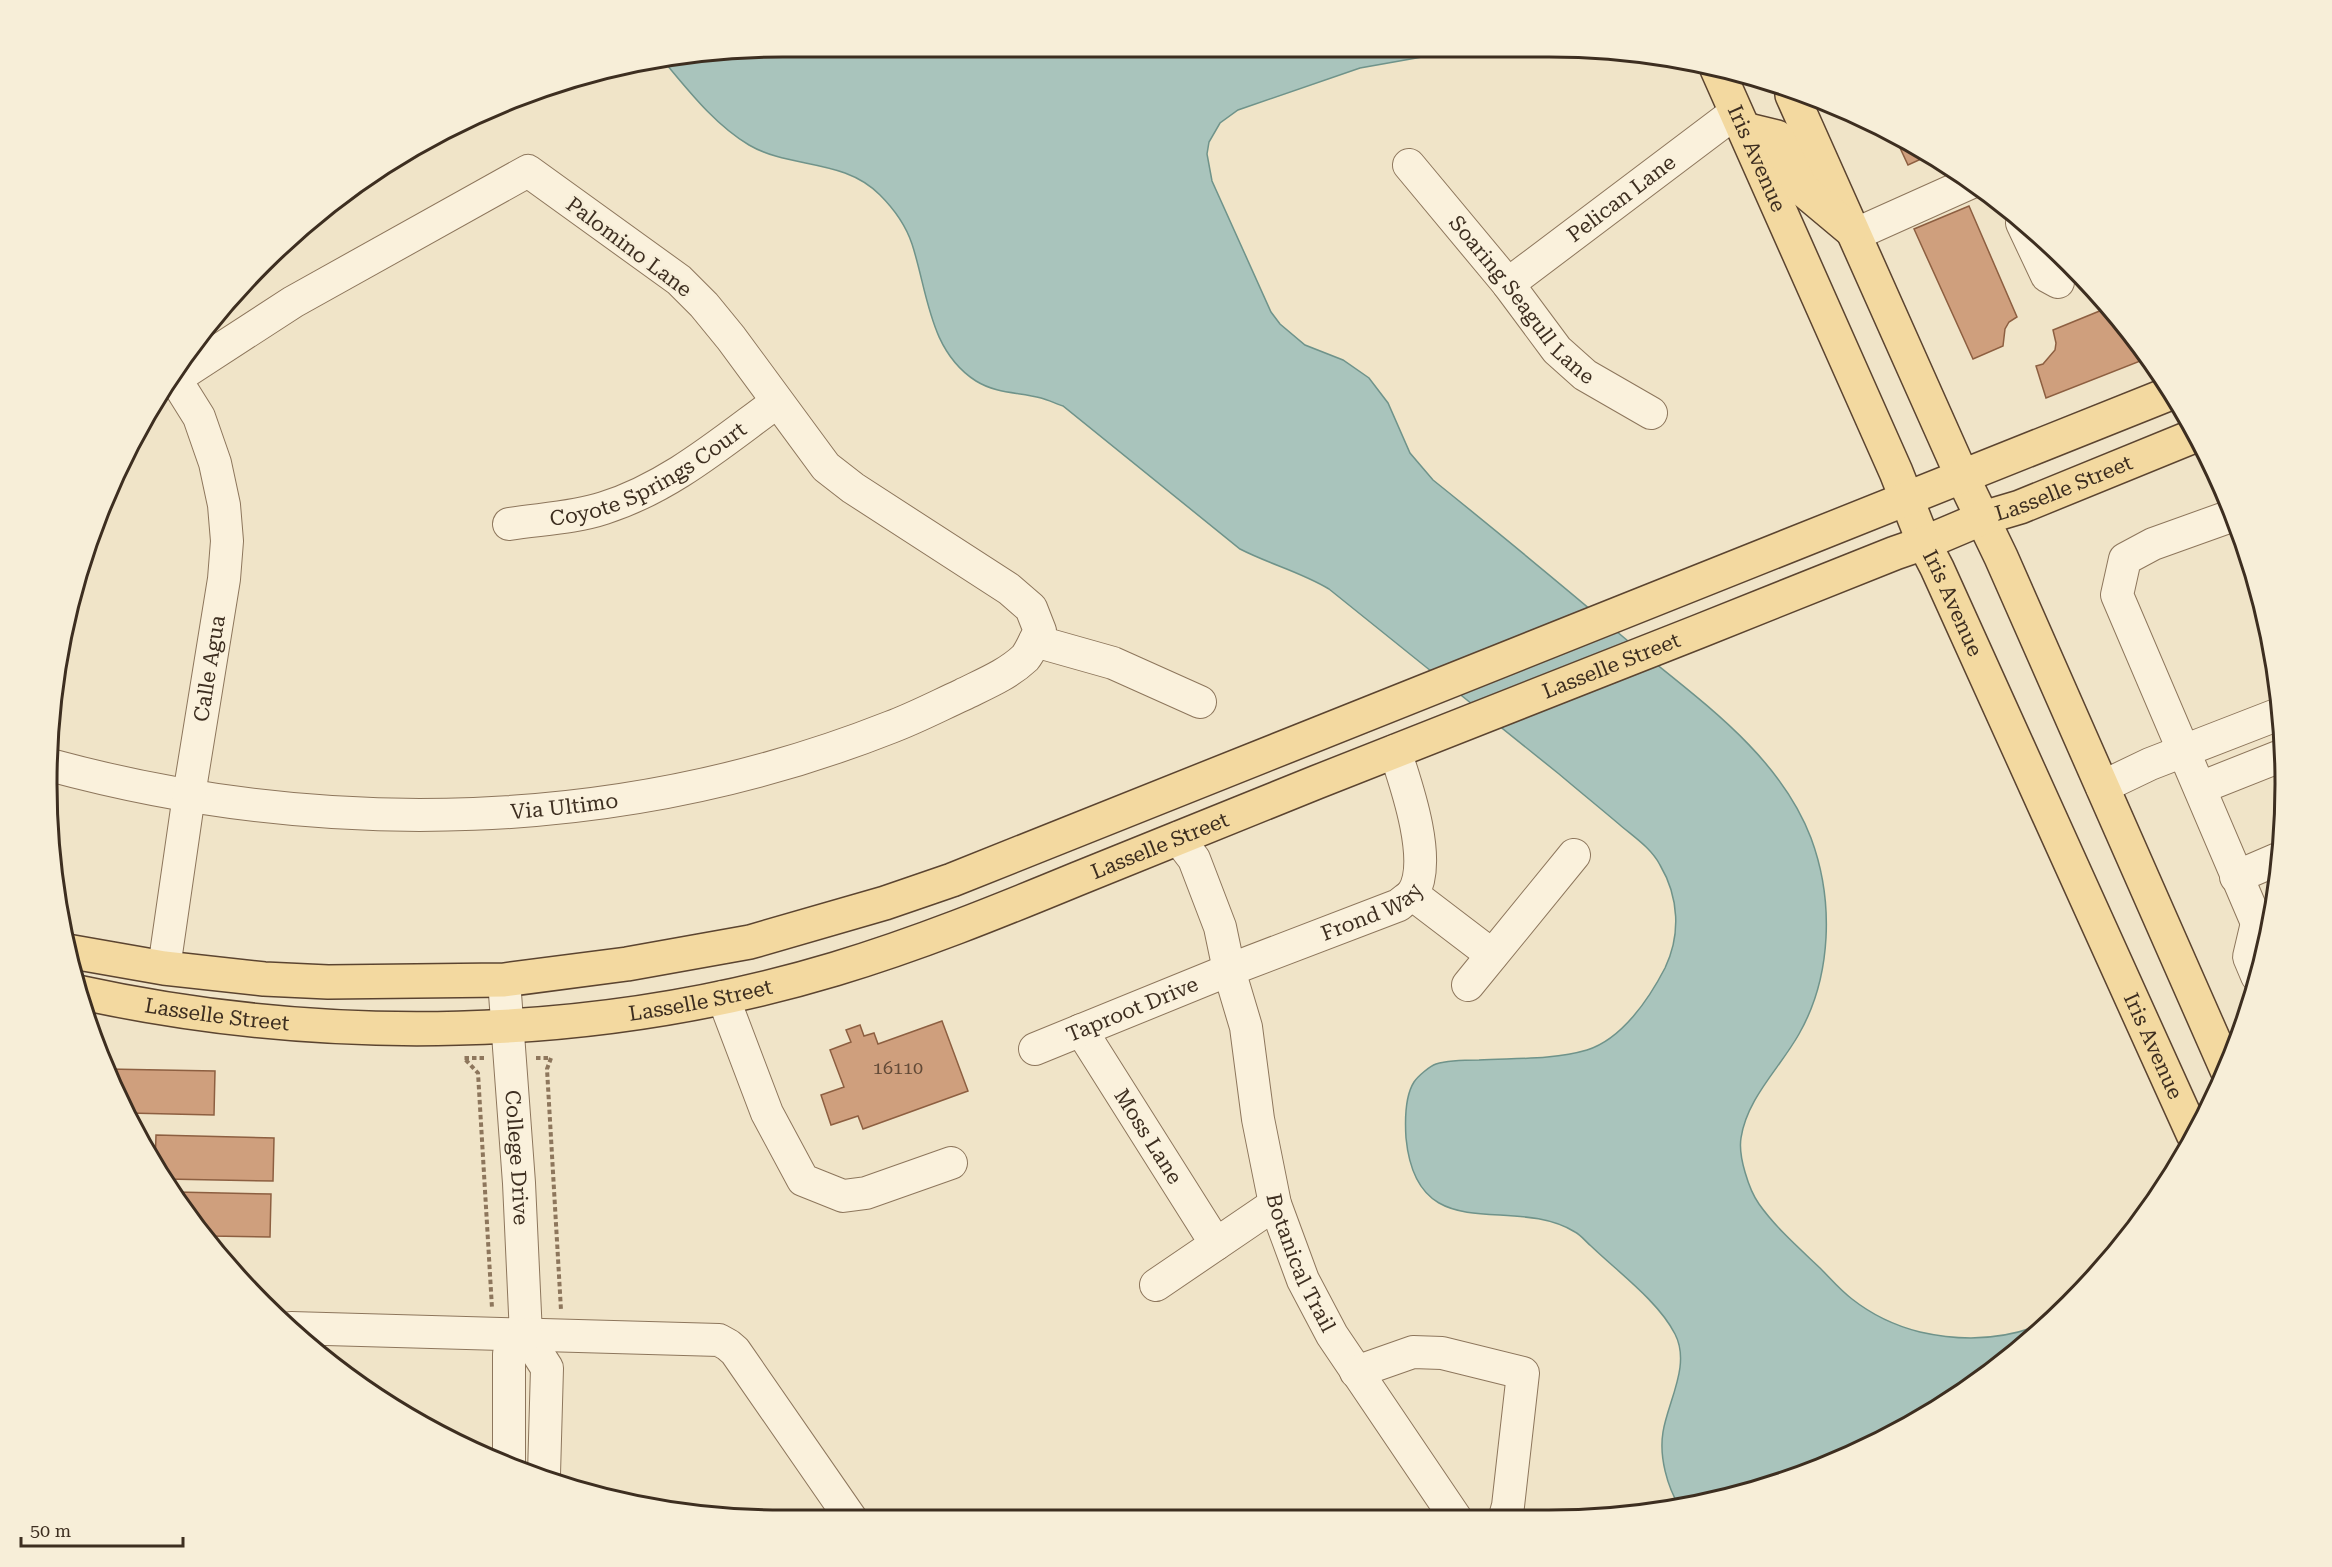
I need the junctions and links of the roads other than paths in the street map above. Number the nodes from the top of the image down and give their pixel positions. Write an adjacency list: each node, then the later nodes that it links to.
1 (1721, 78): 3 (main road, Iris Avenue)
2 (1795, 100): 6 (main road)
3 (1740, 121): 6 (main road); 9 (street, Pelican Lane); 17 (main road, Iris Avenue)
4 (1409, 165): 9 (street, Soaring Seagull Lane)
5 (1962, 186): 6 (street)
6 (1856, 234): 16 (main road)
7 (2029, 238): 8 (street)
8 (2058, 282)
9 (1508, 284): 14 (street, Soaring Seagull Lane)
10 (185, 371): 13 (street, Palomino Lane)
11 (178, 382): 32 (street, Calle Agua)
12 (2163, 396): 16 (main road, Lasselle Street)
13 (777, 402): 20 (street, Coyote Springs Court); 22 (street, Palomino Lane)
14 (1651, 413)
15 (2188, 439): 18 (main road, Lasselle Street)
16 (1962, 476): 17 (main road, Lasselle Street); 18 (main road)
17 (1907, 500): 21 (main road, Iris Avenue); 23 (main road, Lasselle Street)
18 (1983, 518): 21 (main road, Lasselle Street); 30 (main road)
19 (2225, 518): 27 (street)
20 (509, 524)
21 (1924, 543): 26 (main road, Lasselle Street); 54 (main road, Iris Avenue)
22 (1037, 636): 24 (street); 32 (street, Via Ultimo)
23 (1404, 698): 33 (main road); 46 (main road, Lasselle Street)
24 (1200, 702)
25 (2271, 717): 27 (street)
26 (1395, 750): 33 (main road, Lasselle Street); 37 (street, Frond Way)
27 (2184, 751): 30 (street); 31 (street)
28 (2274, 759): 31 (street)
29 (58, 767): 32 (street, Via Ultimo)
30 (2102, 787): 53 (main road)
31 (2200, 788): 36 (street)
32 (189, 795): 43 (street, Calle Agua)
33 (1178, 838): 44 (street, Botanical Trail); 49 (main road, Lasselle Street)
34 (1574, 855): 41 (street)
35 (2270, 862): 36 (street)
36 (2236, 877): 38 (street)
37 (1412, 894): 41 (street); 44 (street, Frond Way)
38 (2262, 916)
39 (2259, 934): 42 (street)
40 (78, 953): 43 (main road, Lasselle Street)
41 (1492, 956): 47 (street)
42 (2252, 964)
43 (164, 968): 45 (main road); 46 (main road, Lasselle Street)
44 (1229, 970): 51 (street, Taproot Drive); 56 (street, Botanical Trail)
45 (83, 976)
46 (504, 980): 50 (street, College Drive)
47 (1468, 985)
48 (89, 994): 50 (main road, Lasselle Street)
49 (723, 997): 50 (main road, Lasselle Street); 55 (street)
50 (508, 1024): 60 (street, College Drive)
51 (1081, 1030): 52 (street, Taproot Drive); 57 (street, Moss Lane)
52 (1035, 1049)
53 (2222, 1058)
54 (2189, 1126)
55 (951, 1163)
56 (1275, 1204): 57 (street); 61 (street, Botanical Trail)
57 (1216, 1244): 58 (street)
58 (1156, 1285)
59 (302, 1328): 60 (street)
60 (526, 1335): 62 (street); 63 (street, College Drive); 64 (street)
61 (1356, 1372): 65 (street, Botanical Trail); 66 (street)
62 (509, 1456)
63 (544, 1469)
64 (844, 1510)
65 (1450, 1510)
66 (1507, 1510)

